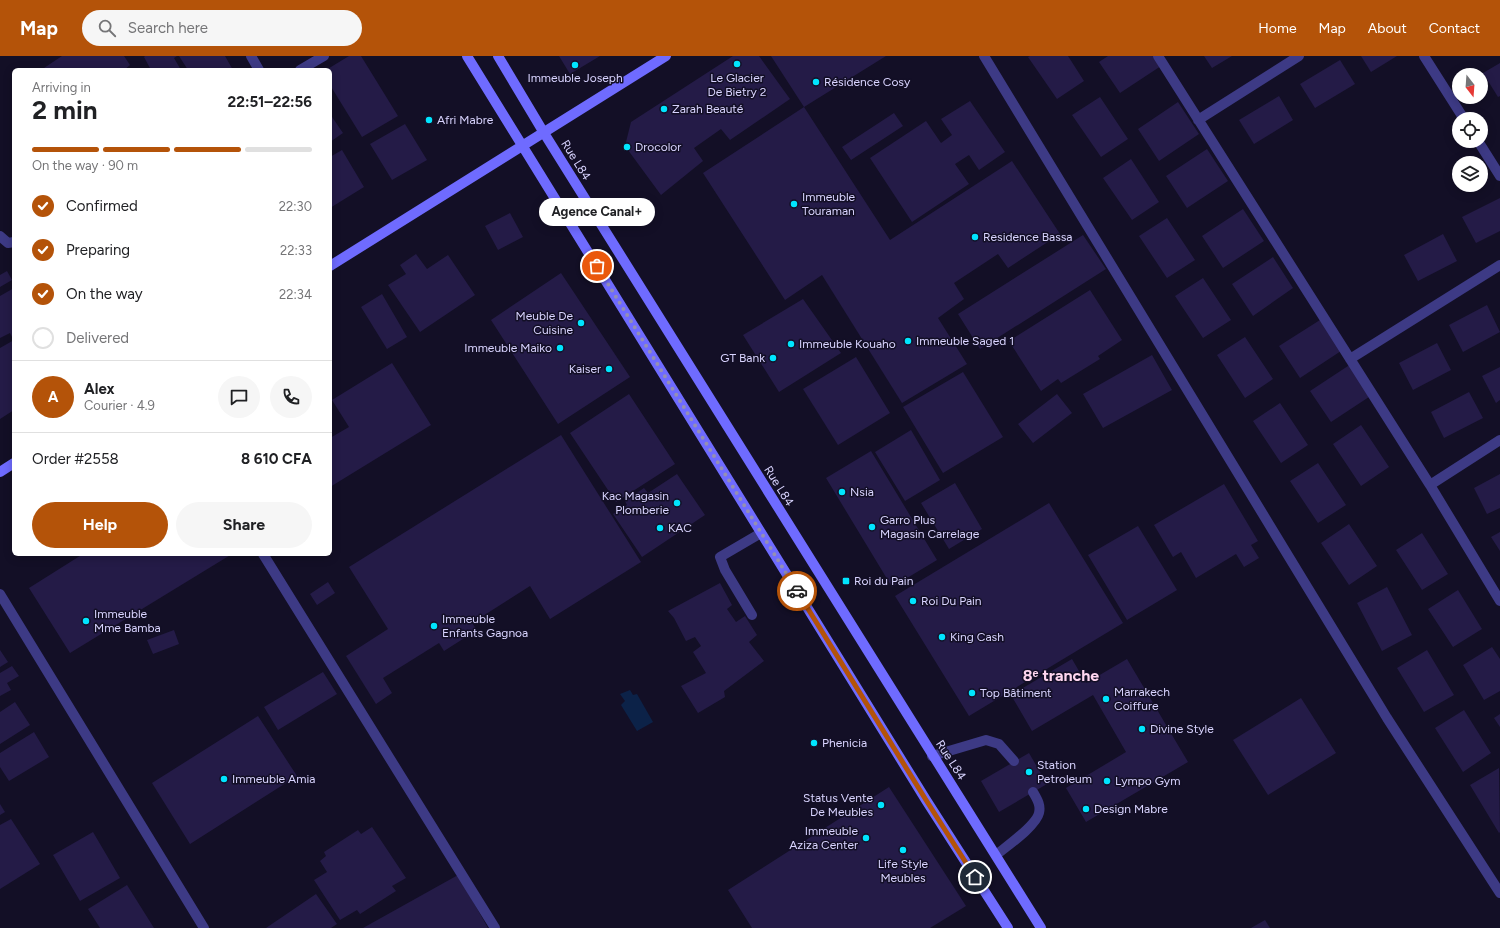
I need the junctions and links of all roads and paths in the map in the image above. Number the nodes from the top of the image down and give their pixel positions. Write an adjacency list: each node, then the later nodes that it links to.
1 (251, 56): 10 (street)
2 (324, 56): 11 (street)
3 (467, 56): 15 (street)
4 (498, 56): 14 (street, Rue L84)
5 (666, 56): 14 (street)
6 (984, 56): 36 (street)
7 (1158, 56): 13 (street)
8 (1299, 56): 13 (street)
9 (1424, 56): 12 (street)
10 (258, 68)
11 (303, 68)
12 (1460, 112)
13 (1198, 120): 22 (street)
14 (544, 133): 15 (street); 32 (street, Rue L84)
15 (524, 146): 20 (street); 27 (street)
16 (1482, 148): 17 (street)
17 (1500, 176)
18 (0, 236): 19 (street)
19 (12, 242)
20 (332, 265)
21 (1500, 265): 22 (street)
22 (1350, 360): 26 (street)
23 (1500, 440): 26 (street)
24 (12, 464): 25 (street)
25 (0, 472)
26 (1430, 484): 30 (street)
27 (761, 533): 31 (street); 39 (street)
28 (264, 556): 38 (street)
29 (0, 594): 37 (street)
30 (1500, 601)
31 (752, 615)
32 (932, 756): 33 (street); 35 (street, Rue L84)
33 (1014, 761)
34 (1033, 792): 35 (street)
35 (996, 855): 40 (street, Rue L84)
36 (1500, 893)
37 (204, 928)
38 (494, 928)
39 (1008, 928)
40 (1041, 928)

